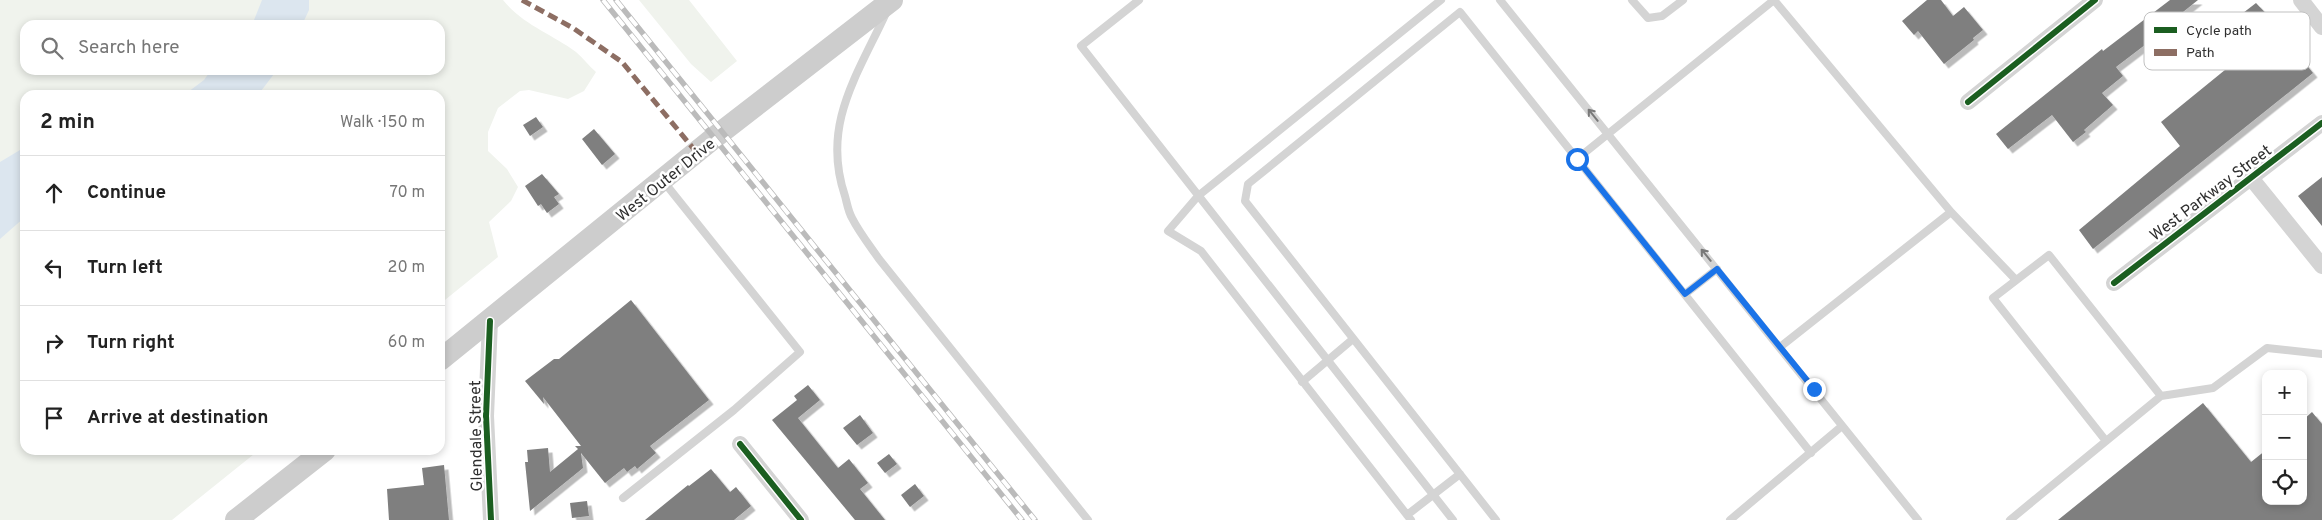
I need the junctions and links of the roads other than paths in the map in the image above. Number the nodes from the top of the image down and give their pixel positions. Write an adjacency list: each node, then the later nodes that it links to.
1 (892, 0): 16 (main road, West Outer Drive); 44 (lane)
2 (1139, 0): 17 (lane)
3 (1441, 0): 17 (lane)
4 (1500, 0): 13 (lane, one-way to 4)
5 (1632, 0): 6 (lane)
6 (1683, 0)
7 (1774, 0): 13 (lane); 18 (lane)
8 (2095, 0): 11 (street)
9 (2301, 0): 10 (street)
10 (2322, 26)
11 (1968, 102)
12 (2322, 123): 15 (street, West Parkway Street)
13 (1608, 133): 14 (lane); 20 (lane, one-way to 13)
14 (1577, 159): 23 (lane); 25 (lane)
15 (2250, 178): 19 (street); 22 (street, West Parkway Street)
16 (663, 180): 24 (main road, West Outer Drive); 39 (lane)
17 (1198, 196): 29 (lane); 30 (lane)
18 (1951, 212): 21 (lane); 26 (lane)
19 (2322, 266)
20 (1717, 269): 23 (lane); 26 (lane)
21 (2016, 280): 31 (lane); 33 (lane)
22 (2114, 284)
23 (1685, 294): 35 (lane)
24 (490, 321): 28 (main road, West Outer Drive); 43 (street, Glendale Street)
25 (1353, 339): 29 (lane); 37 (lane)
26 (1780, 347): 32 (lane)
27 (2322, 354): 31 (lane)
28 (445, 356)
29 (1328, 362): 30 (lane); 38 (lane)
30 (1302, 382): 40 (lane)
31 (2161, 396): 33 (lane)
32 (1842, 426): 35 (lane); 48 (lane)
33 (2106, 441): 49 (lane)
34 (740, 444): 41 (street)
35 (1811, 453): 47 (lane)
36 (319, 455): 42 (main road)
37 (1460, 474): 38 (lane); 46 (lane)
38 (1433, 495): 40 (lane); 45 (lane)
39 (624, 498)
40 (1409, 518)
41 (800, 519)
42 (236, 520)
43 (491, 520)
44 (1088, 520)
45 (1453, 520)
46 (1496, 520)
47 (1730, 520)
48 (1918, 520)
49 (2010, 520)

